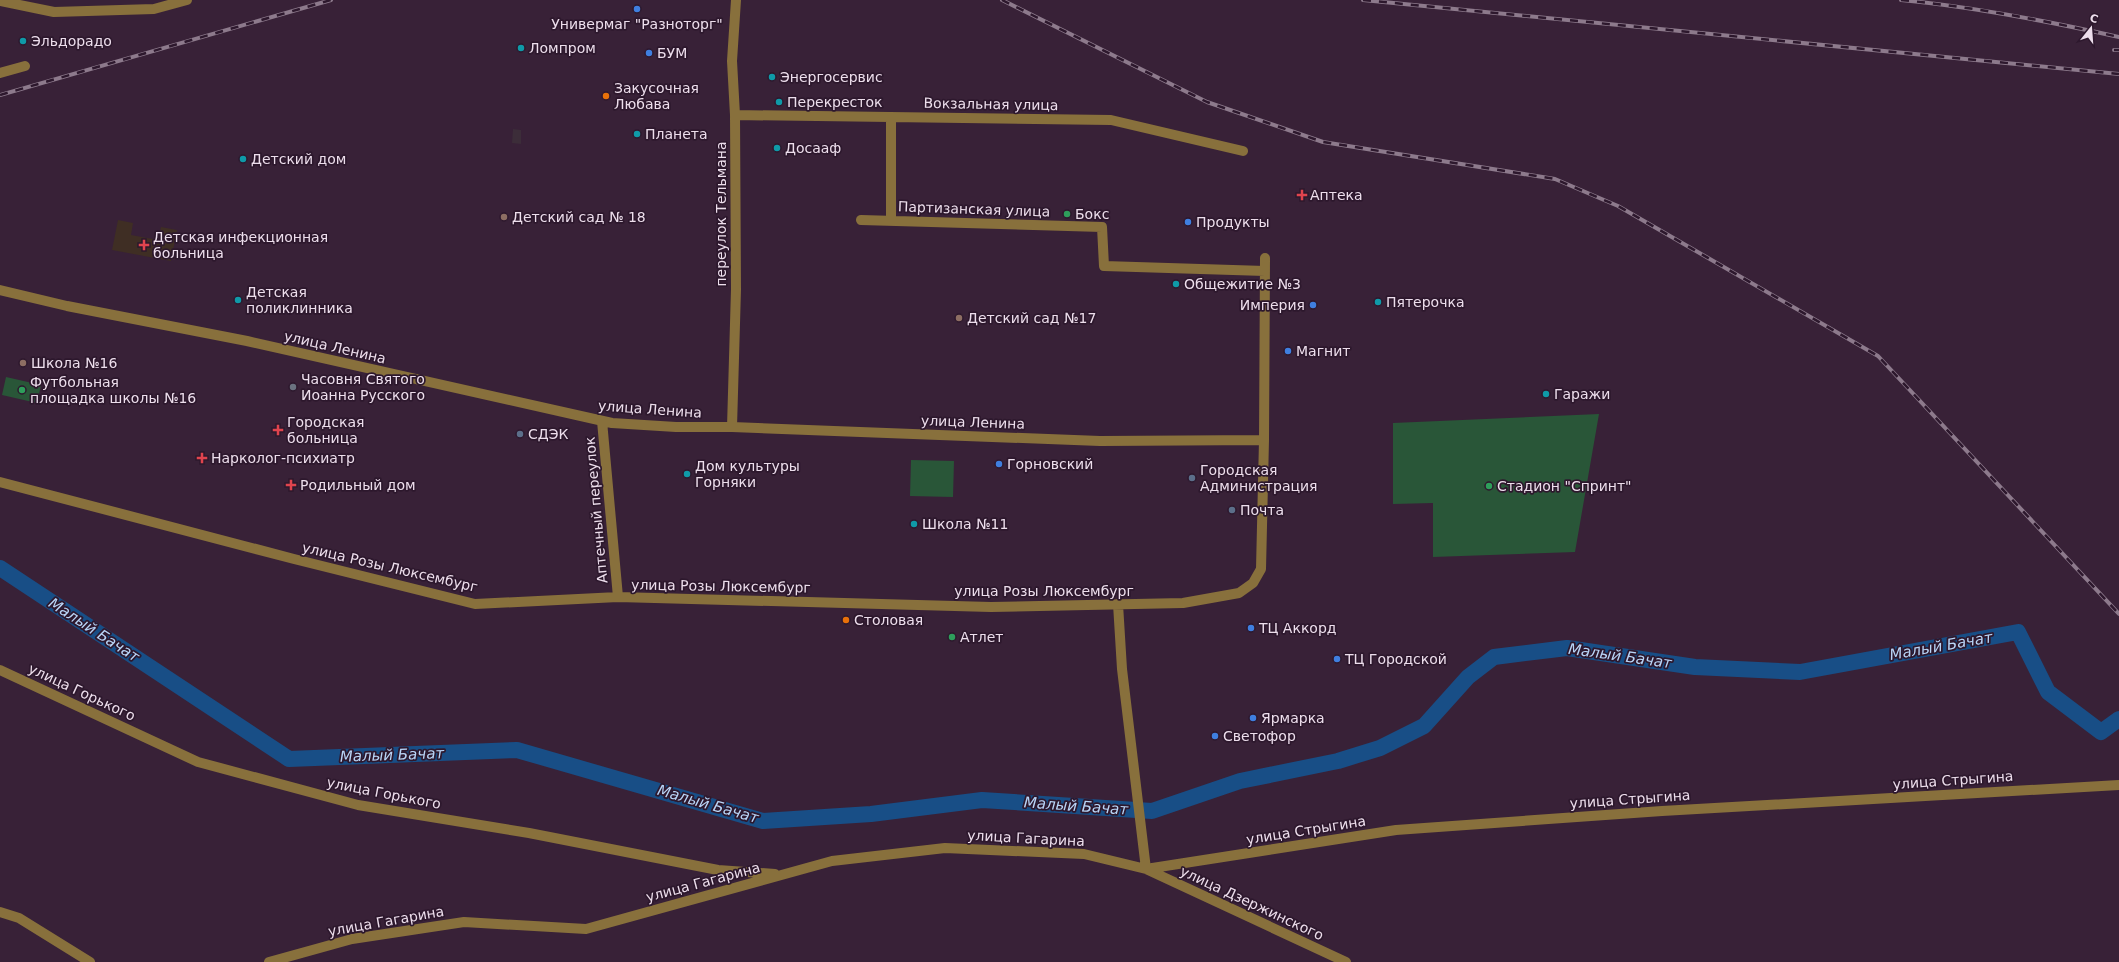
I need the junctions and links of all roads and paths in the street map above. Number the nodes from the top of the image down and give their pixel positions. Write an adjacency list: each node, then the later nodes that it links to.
1 (187, 0): 3 (street)
2 (736, 0): 6 (street, переулок Тельмана)
3 (0, 1)
4 (25, 66): 5 (street)
5 (0, 73)
6 (735, 115): 7 (street, Вокзальная улица); 15 (street, переулок Тельмана)
7 (891, 117): 8 (street, Вокзальная улица); 10 (street)
8 (1243, 151)
9 (861, 220): 10 (street, Партизанская улица)
10 (891, 221): 12 (street, Партизанская улица)
11 (1265, 258): 12 (street)
12 (1265, 271): 16 (street)
13 (0, 290): 14 (street, улица Ленина)
14 (602, 421): 15 (street, улица Ленина); 18 (street, Аптечный переулок)
15 (732, 427): 16 (street, улица Ленина)
16 (1264, 440): 19 (street, улица Розы Люксембург)
17 (0, 482): 18 (street, улица Розы Люксембург)
18 (618, 597): 19 (street, улица Розы Люксембург)
19 (1118, 604): 22 (street)
20 (0, 670): 23 (street, улица Горького)
21 (2119, 784): 22 (street, улица Стрыгина)
22 (1146, 869): 23 (street, улица Гагарина); 27 (street, улица Дзержинского)
23 (783, 875): 26 (street, улица Гагарина)
24 (0, 912): 25 (street)
25 (90, 962)
26 (269, 962)
27 (1346, 962)

